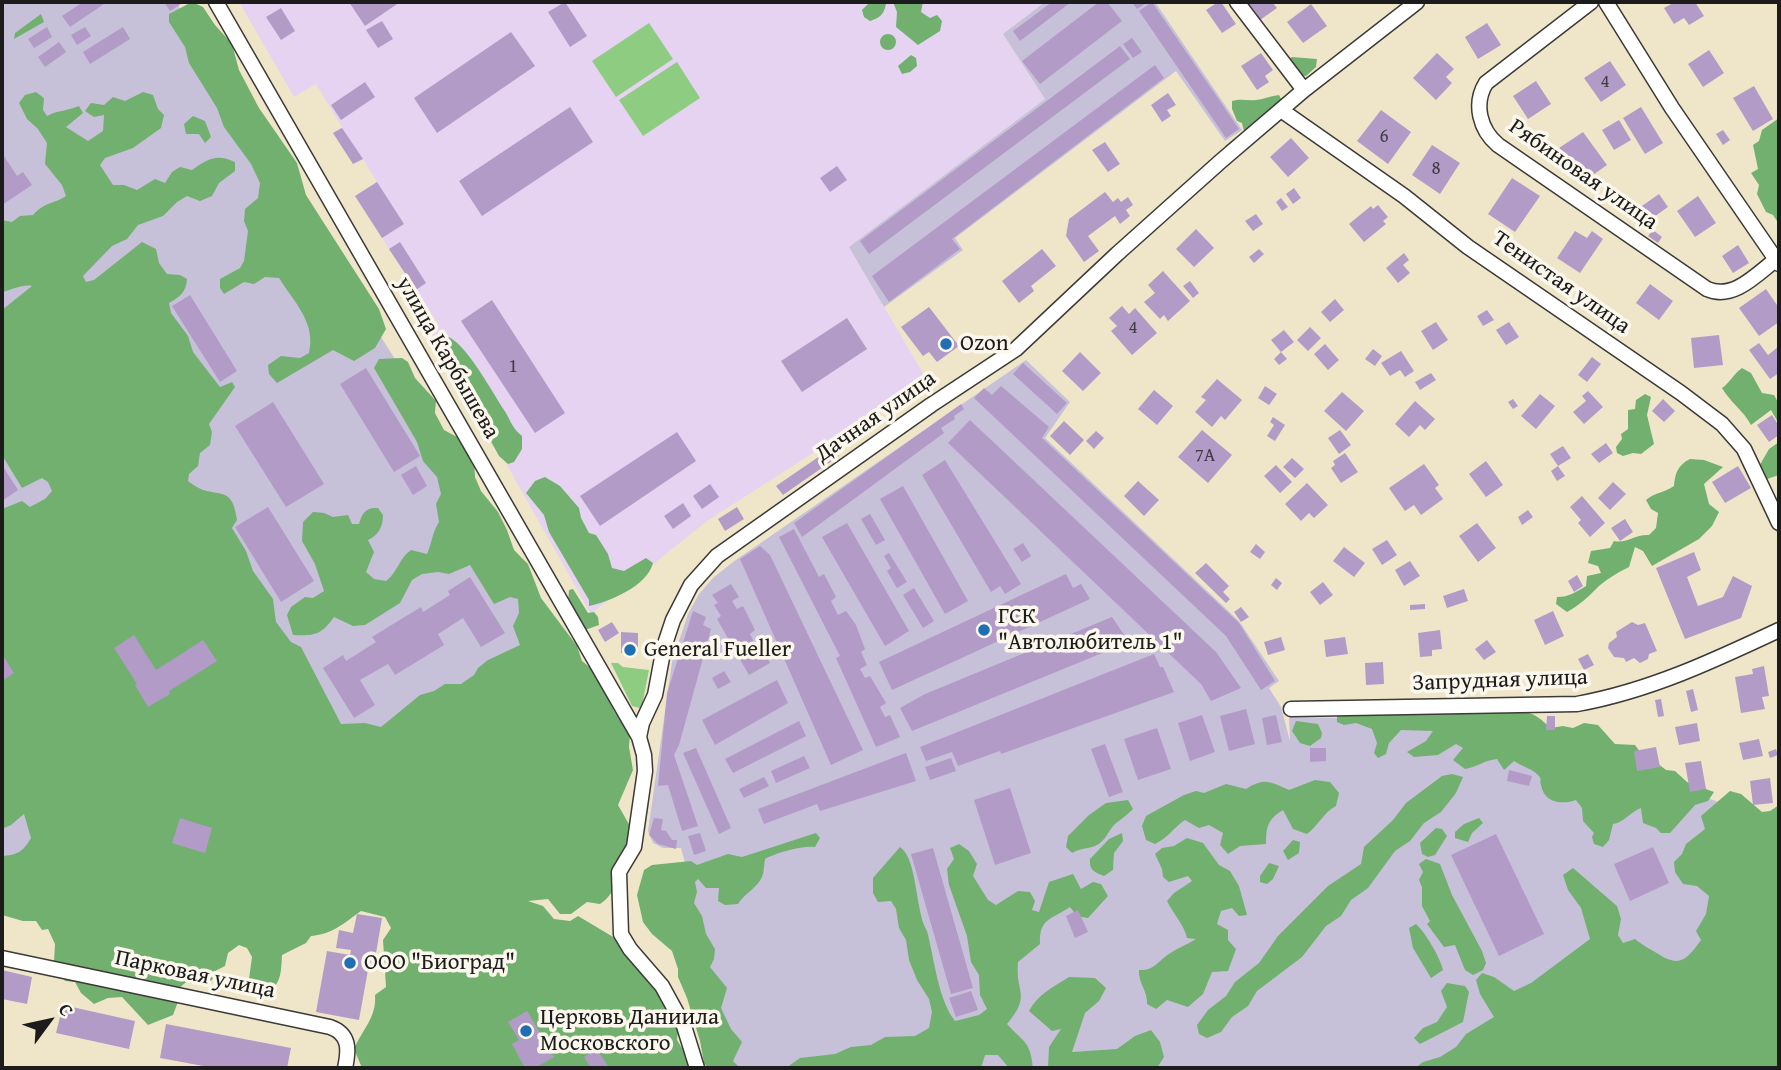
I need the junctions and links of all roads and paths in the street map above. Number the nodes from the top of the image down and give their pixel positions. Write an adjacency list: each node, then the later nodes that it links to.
1 (216, 2): 12 (street, улица Карбышева)
2 (1237, 2): 6 (street)
3 (1417, 2): 6 (street, Дачная улица)
4 (1591, 2): 8 (street, Рябиновая улица)
5 (1606, 2): 8 (street)
6 (1304, 90): 7 (street, Дачная улица)
7 (1281, 110): 9 (street, Тенистая улица); 12 (street, Дачная улица)
8 (1778, 260)
9 (1779, 523)
10 (1779, 630): 11 (street, Запрудная улица)
11 (1291, 709)
12 (639, 737): 15 (street, Дачная улица)
13 (2, 958): 14 (street, Парковая улица)
14 (345, 1068)
15 (697, 1068)

